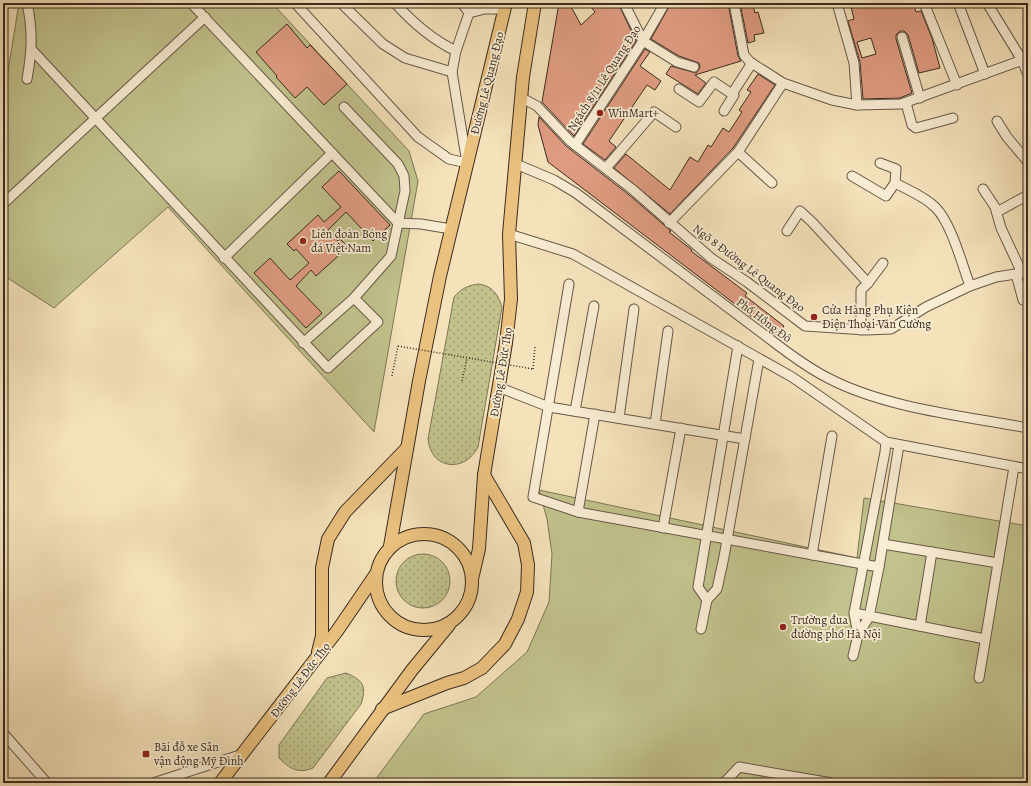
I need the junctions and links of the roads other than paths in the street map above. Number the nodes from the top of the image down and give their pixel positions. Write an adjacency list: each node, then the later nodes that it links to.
1 (28, 3): 20 (street)
2 (191, 3): 17 (street)
3 (295, 3): 48 (street)
4 (341, 3): 25 (street)
5 (395, 3): 21 (street)
6 (462, 3): 16 (street)
7 (535, 3): 33 (main road)
8 (624, 3): 19 (street)
9 (665, 3): 19 (street, Ngách 8/11 Lê Quang Đạo)
10 (734, 3): 23 (street)
11 (837, 3): 36 (street)
12 (924, 3): 30 (street)
13 (958, 3): 26 (street)
14 (987, 3): 22 (street)
15 (506, 6): 16 (street); 48 (main road, Đường Lê Quang Đạo)
16 (469, 13): 21 (street)
17 (205, 18): 39 (street); 45 (street)
18 (902, 37): 34 (street)
19 (643, 41): 24 (street); 43 (street, Ngách 8/11 Lê Quang Đạo)
20 (32, 50): 28 (street); 39 (street)
21 (456, 51): 25 (street)
22 (1025, 59): 26 (street); 27 (street)
23 (752, 64): 29 (street); 32 (street)
24 (694, 67)
25 (452, 72): 48 (street)
26 (984, 74): 30 (street)
27 (1028, 75)
28 (27, 79)
29 (783, 83): 36 (street); 44 (street)
30 (957, 85): 34 (street)
31 (679, 89): 32 (street)
32 (732, 94): 38 (street)
33 (522, 98): 43 (street, Ngõ 8 Đường Lê Quang Đạo); 49 (main road)
34 (920, 98): 35 (street)
35 (906, 103): 36 (street); 40 (street)
36 (857, 105)
37 (344, 107): 58 (street)
38 (724, 111)
39 (95, 118): 56 (street); 63 (street)
40 (953, 118)
41 (997, 121): 46 (street)
42 (676, 127): 50 (street)
43 (575, 145): 50 (street, Ngõ 8 Đường Lê Quang Đạo)
44 (738, 152): 52 (street); 59 (street)
45 (332, 153): 58 (street); 63 (street)
46 (1028, 162)
47 (880, 163): 53 (street)
48 (467, 164): 60 (main road)
49 (516, 164): 62 (main road, Đường Lê Đức Thọ); 85 (street, Phố Hồng Đô)
50 (606, 168): 59 (street, Ngõ 8 Đường Lê Quang Đạo)
51 (852, 176): 53 (street)
52 (772, 183)
53 (895, 183): 68 (street)
54 (983, 189): 57 (street)
55 (1028, 195): 57 (street)
56 (3, 204)
57 (997, 212): 65 (street)
58 (398, 223): 60 (street); 69 (street)
59 (669, 223): 73 (street, Ngõ 8 Đường Lê Quang Đạo)
60 (450, 229): 91 (main road)
61 (787, 231): 66 (street)
62 (509, 234): 76 (street); 78 (main road, Đường Lê Đức Thọ)
63 (224, 258): 75 (street)
64 (883, 263): 66 (street)
65 (1022, 272): 68 (street, Ngõ 8 Đường Lê Quang Đạo); 70 (street)
66 (868, 283): 73 (street)
67 (569, 284): 79 (street)
68 (970, 286): 73 (street, Ngõ 8 Đường Lê Quang Đạo)
69 (354, 298): 75 (street); 75 (street)
70 (1023, 300)
71 (594, 306): 80 (street)
72 (634, 309): 82 (street)
73 (861, 330)
74 (668, 331): 83 (street)
75 (303, 343)
76 (738, 346): 77 (street); 86 (street)
77 (759, 359): 88 (street); 89 (street)
78 (498, 387): 79 (street); 94 (main road, Đường Lê Đức Thọ)
79 (549, 407): 80 (street); 95 (street)
80 (575, 411): 81 (street)
81 (595, 414): 82 (street); 95 (street)
82 (619, 418): 83 (street)
83 (655, 424): 84 (street)
84 (681, 428): 86 (street); 96 (street)
85 (1028, 428)
86 (723, 435): 88 (street); 97 (street)
87 (832, 436): 102 (street)
88 (745, 439): 98 (street)
89 (886, 442): 90 (street); 104 (street)
90 (899, 445): 92 (street); 99 (street)
91 (407, 448): 100 (main road); 117 (main road)
92 (1014, 467): 93 (street); 103 (street)
93 (1028, 470)
94 (484, 475): 107 (main road, Đường Lê Đức Thọ); 119 (main road)
95 (578, 512): 96 (street)
96 (663, 528): 97 (street)
97 (706, 536): 98 (street); 108 (street)
98 (728, 540): 102 (street); 108 (street)
99 (883, 544): 101 (street); 105 (street)
100 (390, 546): 106 (main road); 107 (main road)
101 (932, 552): 103 (street); 112 (street)
102 (812, 555): 104 (street)
103 (998, 563): 115 (street)
104 (862, 564): 105 (street); 109 (street)
105 (879, 567): 110 (street)
106 (376, 574): 111 (main road); 117 (main road, Đường Lê Đức Thọ)
107 (472, 579): 111 (main road)
108 (707, 600): 113 (street)
109 (854, 613): 110 (street); 114 (street)
110 (869, 616): 112 (street); 114 (street)
111 (453, 621): 119 (main road)
112 (920, 626): 115 (street)
113 (701, 629)
114 (858, 635): 116 (street)
115 (985, 639): 118 (street)
116 (853, 656)
117 (315, 661): 121 (main road, Đường Lê Đức Thọ)
118 (979, 678)
119 (382, 709): 125 (main road)
120 (3, 733): 122 (street)
121 (244, 753): 123 (street); 124 (main road, Đường Lê Đức Thọ)
122 (47, 783)
123 (153, 783)
124 (220, 783)
125 (329, 783)
126 (724, 783): 127 (street)
127 (832, 783)

